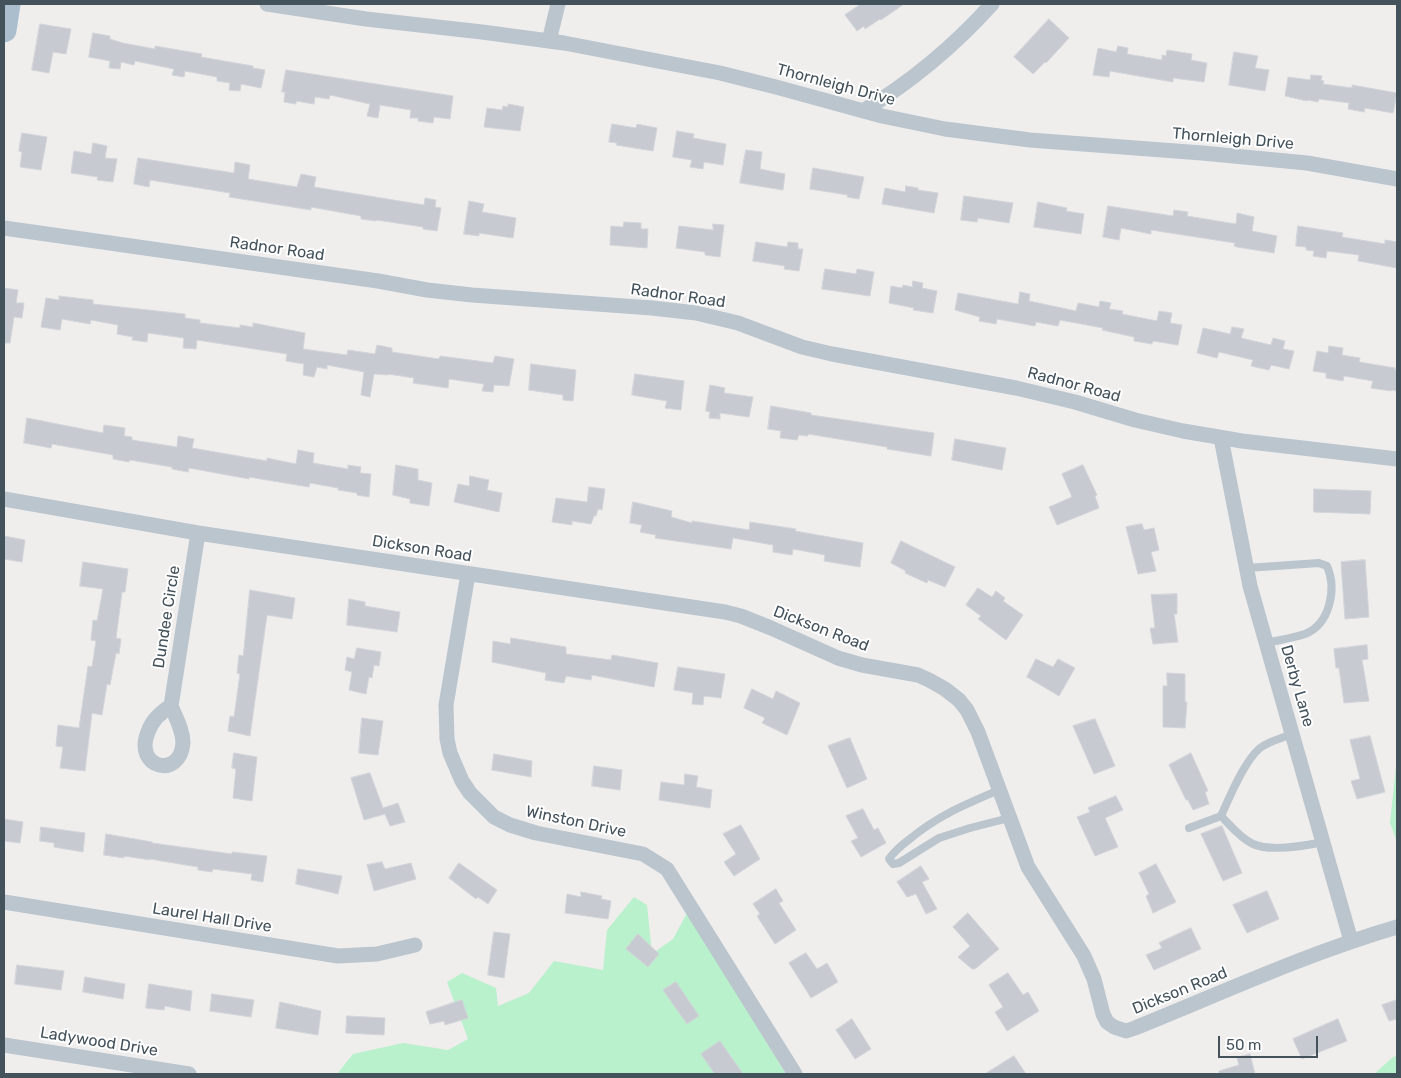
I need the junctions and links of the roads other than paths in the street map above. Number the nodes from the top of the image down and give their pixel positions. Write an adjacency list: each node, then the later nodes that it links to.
1 (8, 4): 5 (main road)
2 (267, 4): 6 (street, Thornleigh Drive)
3 (558, 4): 6 (street)
4 (992, 4): 7 (street)
5 (4, 30)
6 (549, 41): 7 (street, Thornleigh Drive)
7 (863, 111): 8 (street, Thornleigh Drive)
8 (1397, 179)
9 (4, 228): 10 (street, Radnor Road)
10 (1221, 438): 11 (street, Radnor Road); 14 (street, Derby Lane)
11 (1397, 459)
12 (4, 499): 13 (street, Dickson Road)
13 (198, 532): 15 (street, Dickson Road); 17 (street, Dundee Circle)
14 (1247, 568): 16 (street, Derby Lane); 16 (lane)
15 (468, 574): 19 (street, Dickson Road); 30 (street, Winston Drive)
16 (1266, 643): 18 (street, Derby Lane)
17 (171, 706)
18 (1292, 734): 20 (lane); 23 (street, Derby Lane)
19 (999, 790): 21 (street, Dickson Road); 21 (lane)
20 (1220, 816): 22 (lane); 23 (lane)
21 (1009, 818): 26 (street, Dickson Road)
22 (1189, 828)
23 (1323, 842): 26 (street, Derby Lane)
24 (4, 902): 27 (street, Laurel Hall Drive)
25 (1397, 926): 26 (street, Dickson Road)
26 (1351, 941)
27 (415, 946)
28 (4, 1045): 29 (street, Ladywood Drive)
29 (189, 1074)
30 (795, 1074)

